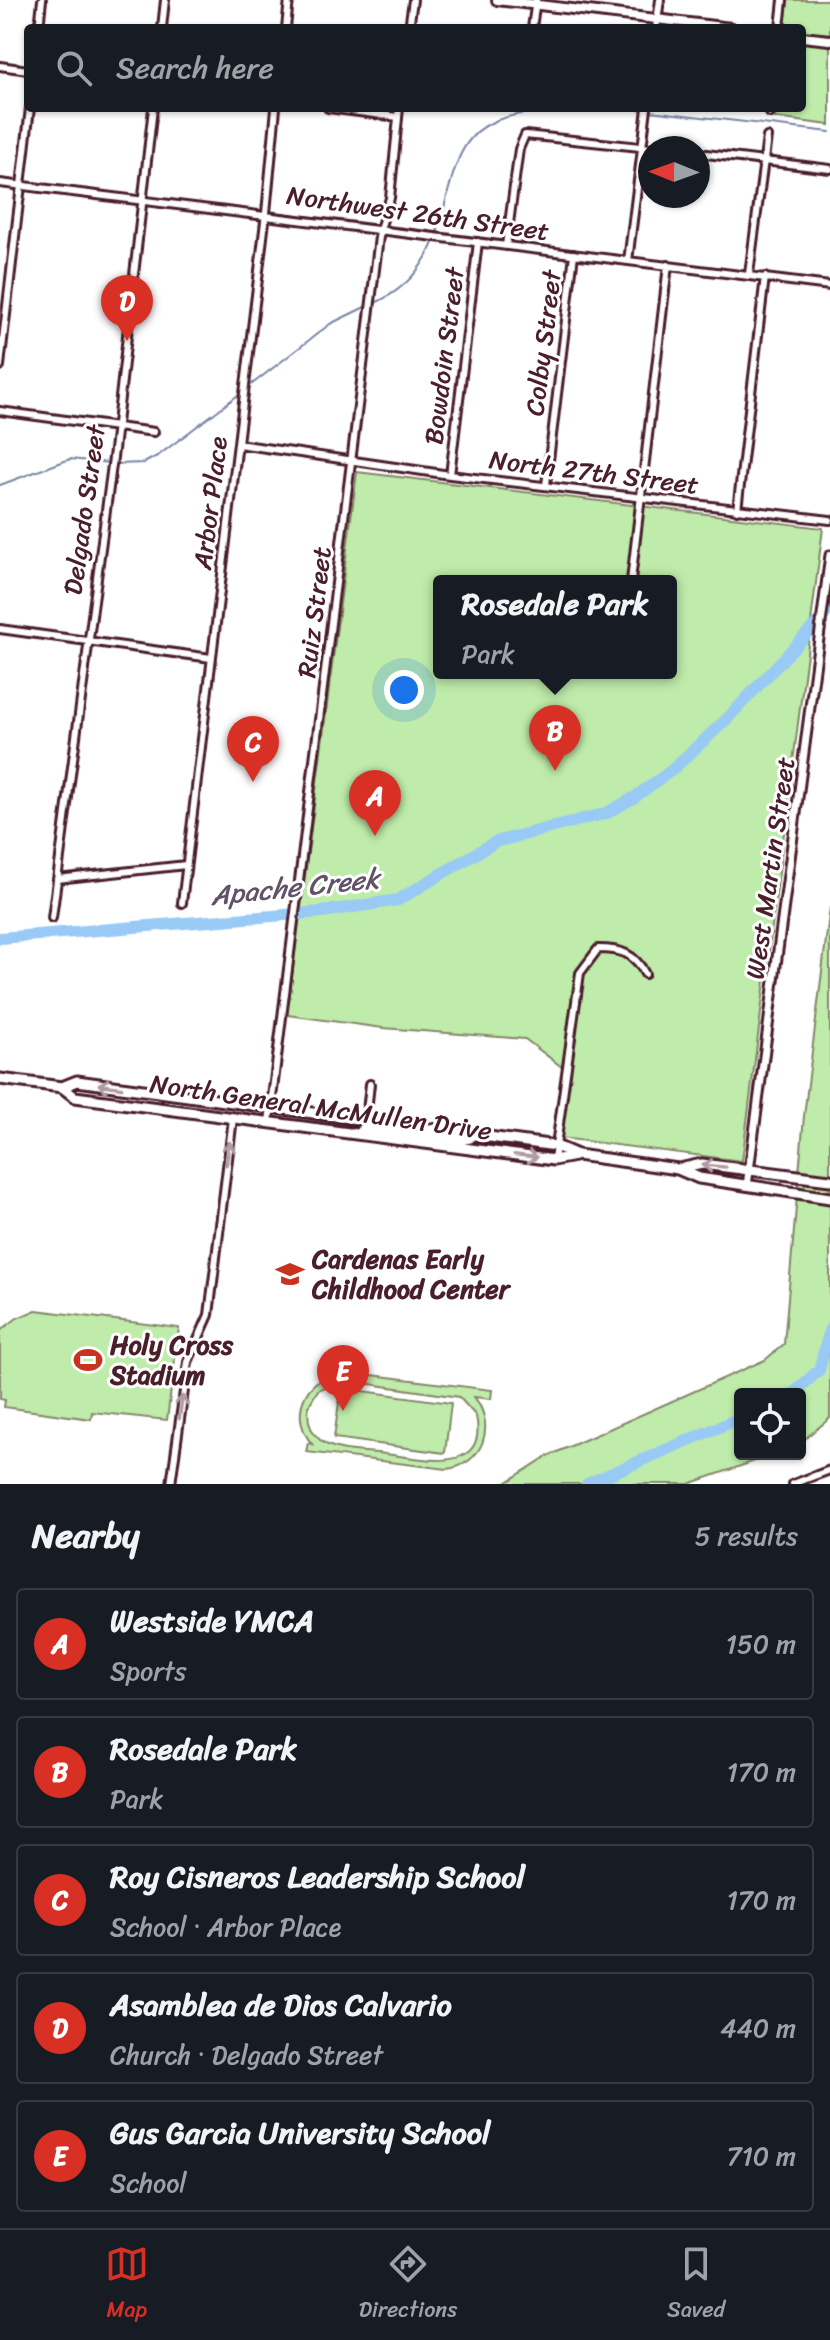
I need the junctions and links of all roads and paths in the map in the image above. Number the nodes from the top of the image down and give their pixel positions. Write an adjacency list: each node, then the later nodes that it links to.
1 (42, 0): 9 (street)
2 (165, 0): 10 (street)
3 (289, 0): 11 (street)
4 (413, 0): 12 (street)
5 (497, 0): 8 (main road)
6 (660, 0): 14 (street)
7 (783, 0): 15 (street)
8 (535, 2): 13 (street); 14 (main road)
9 (39, 24)
10 (162, 24)
11 (286, 24)
12 (410, 24)
13 (532, 24)
14 (657, 24)
15 (780, 24)
16 (806, 37): 17 (main road)
17 (830, 40)
18 (0, 66): 19 (street)
19 (24, 69)
20 (29, 112): 34 (street)
21 (153, 112): 36 (street, Delgado Street)
22 (276, 112): 37 (street, Arbor Place)
23 (359, 112): 26 (street)
24 (399, 112): 26 (street, Ruiz Street)
25 (647, 112): 27 (street)
26 (398, 117): 38 (street, Ruiz Street)
27 (646, 136)
28 (767, 137): 31 (street)
29 (638, 147): 40 (street)
30 (710, 154): 31 (street)
31 (763, 161): 32 (street); 44 (street)
32 (830, 169)
33 (0, 183): 34 (street, Northwest 26th Street)
34 (20, 185): 36 (street, Northwest 26th Street); 47 (street)
35 (638, 198): 42 (street)
36 (143, 201): 37 (street, Northwest 26th Street); 49 (street, Delgado Street)
37 (266, 213): 38 (street, Northwest 26th Street); 51 (street, Arbor Place)
38 (380, 229): 39 (street, Northwest 26th Street); 52 (street, Ruiz Street)
39 (478, 242): 40 (street, Northwest 26th Street); 53 (street, Bowdoin Street)
40 (506, 246): 41 (street, Northwest 26th Street)
41 (574, 254): 42 (street, Northwest 26th Street); 54 (street, Colby Street)
42 (628, 261): 43 (street, Northwest 26th Street)
43 (668, 265): 44 (street, Northwest 26th Street); 55 (street)
44 (749, 274): 45 (street, Northwest 26th Street)
45 (765, 277): 46 (street, Northwest 26th Street); 56 (street)
46 (830, 286)
47 (0, 366)
48 (0, 411): 49 (street)
49 (116, 427): 50 (street); 61 (street, Delgado Street)
50 (154, 432)
51 (238, 444): 52 (street, North 27th Street); 62 (street, Arbor Place)
52 (354, 461): 53 (street, North 27th Street); 71 (street, Ruiz Street)
53 (450, 475): 54 (street, North 27th Street)
54 (546, 485): 55 (street, North 27th Street)
55 (641, 497): 56 (street, North 27th Street); 59 (street)
56 (737, 510): 57 (street, North 27th Street)
57 (830, 520)
58 (830, 555): 81 (street, West Martin Street)
59 (632, 575)
60 (0, 629): 61 (street)
61 (86, 641): 62 (street); 64 (street, Delgado Street)
62 (211, 658): 63 (street, Arbor Place)
63 (186, 865): 64 (street); 65 (street, Arbor Place)
64 (57, 879): 66 (street, Delgado Street)
65 (182, 903)
66 (52, 918)
67 (645, 974): 77 (street)
68 (0, 1079): 70 (main road, North General McMullen Drive)
69 (370, 1084): 73 (street)
70 (62, 1087): 71 (main road, North General McMullen Drive, one-way to 70); 72 (main road, North General McMullen Drive)
71 (271, 1108): 73 (main road, North General McMullen Drive); 74 (street, Ruiz Street)
72 (233, 1118): 74 (main road, North General McMullen Drive); 86 (street, one-way to 72)
73 (366, 1120): 76 (main road, North General McMullen Drive)
74 (269, 1122): 75 (main road, North General McMullen Drive)
75 (359, 1134): 76 (main road); 79 (main road, North General McMullen Drive, one-way to 79)
76 (481, 1135): 77 (main road, North General McMullen Drive)
77 (556, 1146): 78 (main road, North General McMullen Drive); 79 (street)
78 (577, 1155): 79 (main road, North General McMullen Drive); 80 (main road, North General McMullen Drive)
79 (554, 1160)
80 (678, 1169): 81 (main road, North General McMullen Drive, one-way to 80); 83 (main road, North General McMullen Drive)
81 (750, 1170): 82 (main road, North General McMullen Drive); 83 (street, West Martin Street)
82 (830, 1180)
83 (747, 1186): 84 (main road, North General McMullen Drive)
84 (830, 1198)
85 (830, 1470): 87 (street)
86 (171, 1484)
87 (793, 1484)

